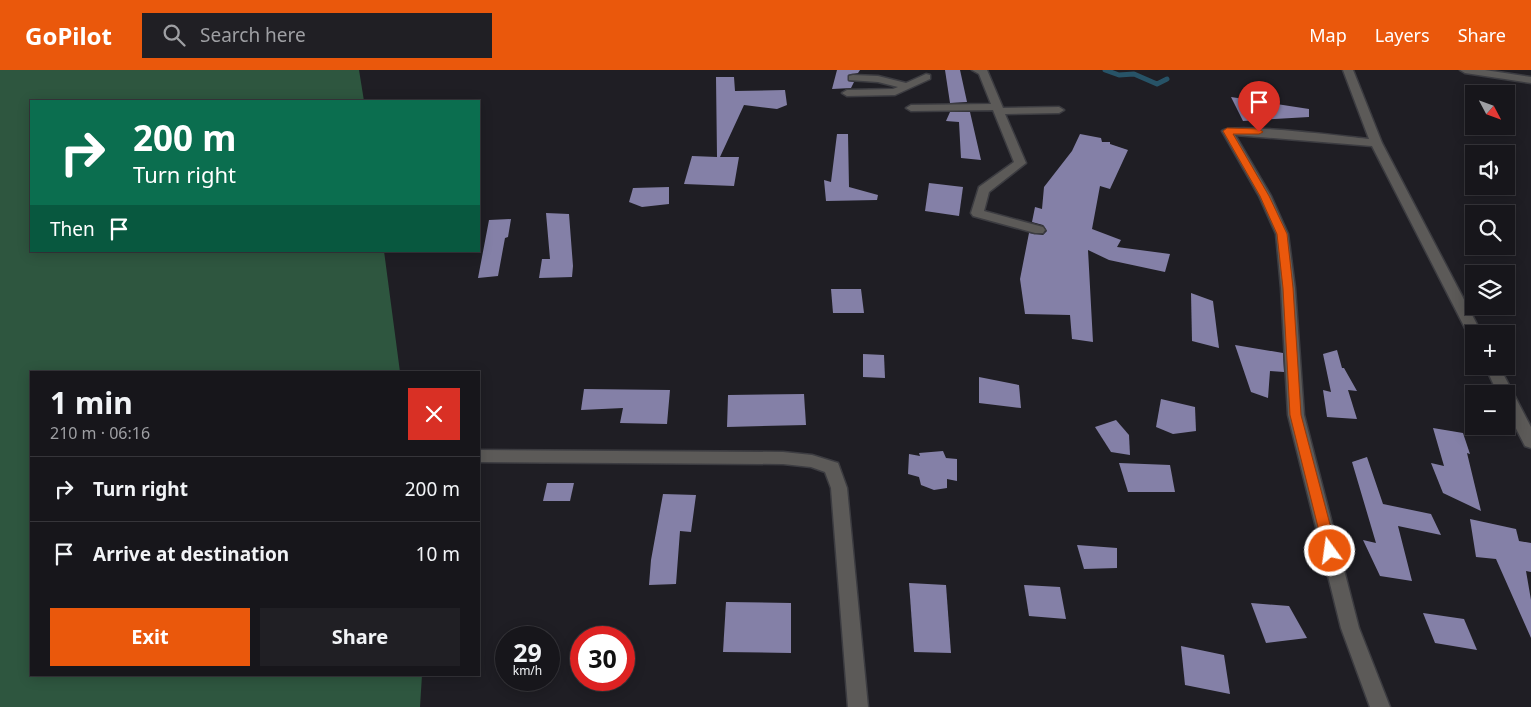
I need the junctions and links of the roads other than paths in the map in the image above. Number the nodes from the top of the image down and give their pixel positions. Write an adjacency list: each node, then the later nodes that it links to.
1 (977, 70): 10 (street)
2 (1348, 70): 12 (street)
3 (1465, 70): 6 (street)
4 (926, 77): 7 (street)
5 (853, 78): 7 (street)
6 (1531, 80)
7 (908, 86): 8 (street)
8 (847, 93)
9 (911, 108): 10 (street)
10 (998, 109): 11 (street); 13 (street)
11 (1059, 110)
12 (1376, 143): 14 (street); 19 (street)
13 (1039, 230)
14 (1470, 325)
15 (1515, 411): 16 (street)
16 (1531, 442)
17 (480, 456): 18 (street)
18 (858, 707)
19 (1380, 707)

